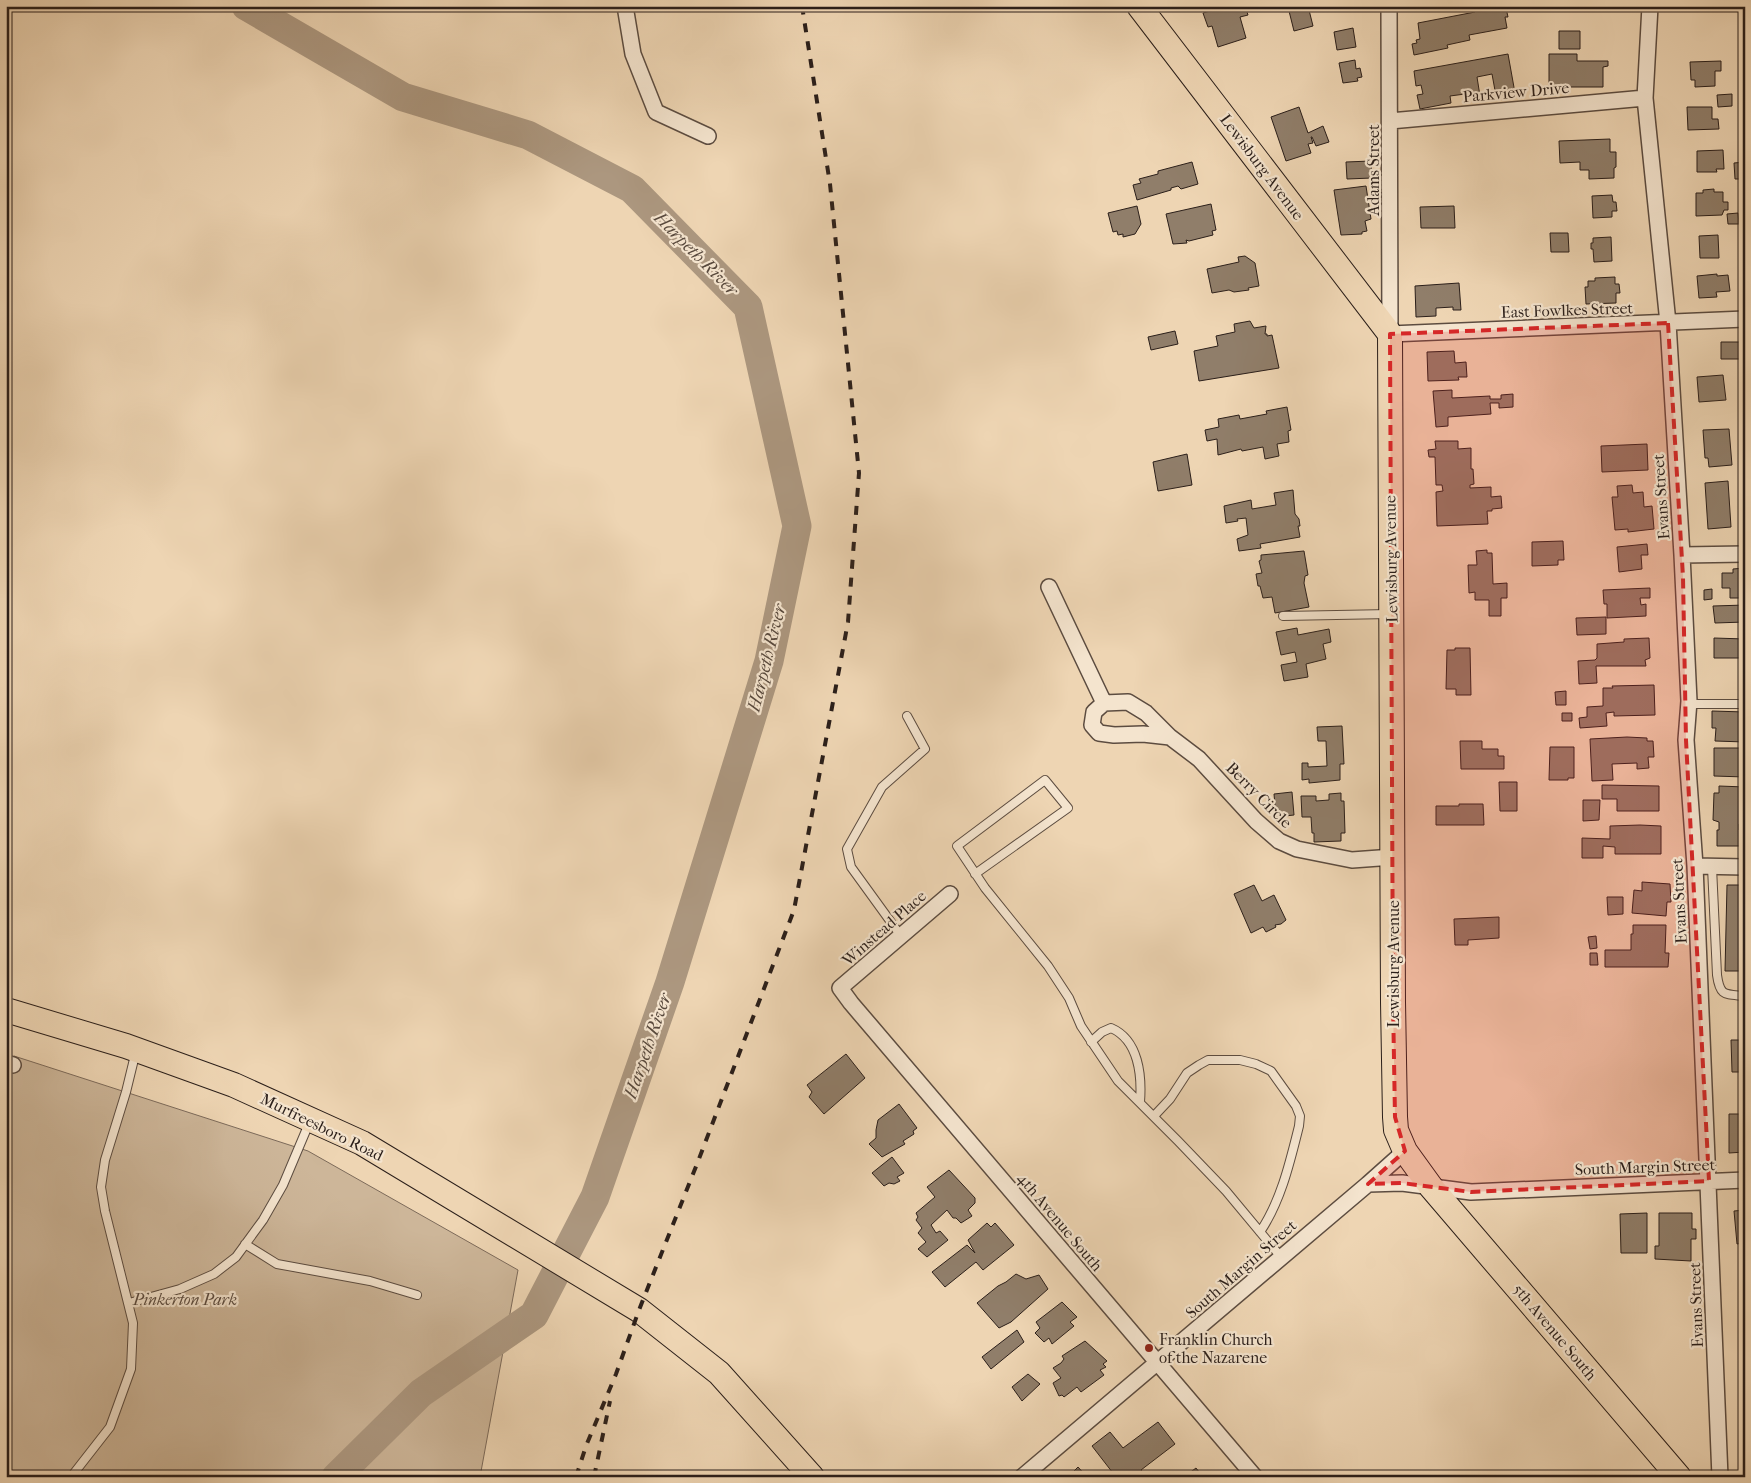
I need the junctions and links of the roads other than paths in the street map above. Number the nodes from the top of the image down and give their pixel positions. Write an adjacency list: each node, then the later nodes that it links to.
1 (625, 6): 7 (street)
2 (1139, 6): 10 (main road, Lewisburg Avenue)
3 (1389, 6): 6 (street, Adams Street)
4 (1650, 6): 5 (street)
5 (1644, 98): 6 (street, Parkview Drive); 9 (street)
6 (1390, 121): 10 (street, Adams Street)
7 (708, 136)
8 (1745, 319): 9 (street, East Fowlkes Street)
9 (1668, 324): 10 (street, East Fowlkes Street); 12 (street, Evans Street)
10 (1390, 334): 14 (main road, Lewisburg Avenue)
11 (1745, 554): 12 (street)
12 (1682, 555): 17 (street, Evans Street)
13 (1049, 587): 16 (street)
14 (1392, 614): 15 (lane); 21 (main road, Lewisburg Avenue)
15 (1283, 616)
16 (1104, 703): 20 (street, Berry Circle); 20 (street)
17 (1688, 704): 18 (lane); 22 (street, Evans Street)
18 (1745, 704)
19 (907, 716): 27 (lane)
20 (1170, 736): 21 (street, Berry Circle)
21 (1393, 857): 36 (main road, Lewisburg Avenue)
22 (1695, 866): 23 (street); 38 (street, Evans Street)
23 (1712, 867): 24 (street); 29 (lane)
24 (1745, 867)
25 (976, 874): 25 (lane); 31 (lane)
26 (950, 894): 27 (street, Winstead Place)
27 (901, 936): 28 (street, Winstead Place)
28 (840, 988): 46 (street, 4th Avenue South)
29 (1745, 996)
30 (6, 1010): 32 (main road, Murfreesboro Road)
31 (1091, 1042): 33 (lane); 33 (lane)
32 (136, 1049): 35 (main road, Murfreesboro Road); 45 (lane)
33 (1140, 1102): 34 (lane)
34 (1154, 1116): 41 (lane); 41 (lane)
35 (310, 1119): 42 (lane); 48 (main road, Murfreesboro Road)
36 (1405, 1151): 39 (street, South Margin Street); 40 (main road, Lewisburg Avenue)
37 (1745, 1180): 38 (street, South Margin Street)
38 (1709, 1181): 40 (street, South Margin Street); 52 (street, Evans Street)
39 (1368, 1184): 40 (street, South Margin Street); 43 (street, South Margin Street)
40 (1431, 1187): 51 (main road, 5th Avenue South)
41 (1260, 1232): 43 (lane)
42 (245, 1244): 44 (lane); 45 (lane)
43 (1281, 1257): 46 (street, South Margin Street)
44 (417, 1295)
45 (129, 1303): 47 (lane)
46 (1157, 1363): 49 (street, South Margin Street); 50 (street, 4th Avenue South)
47 (71, 1477)
48 (812, 1477)
49 (1022, 1477)
50 (1254, 1477)
51 (1679, 1477)
52 (1720, 1477)

